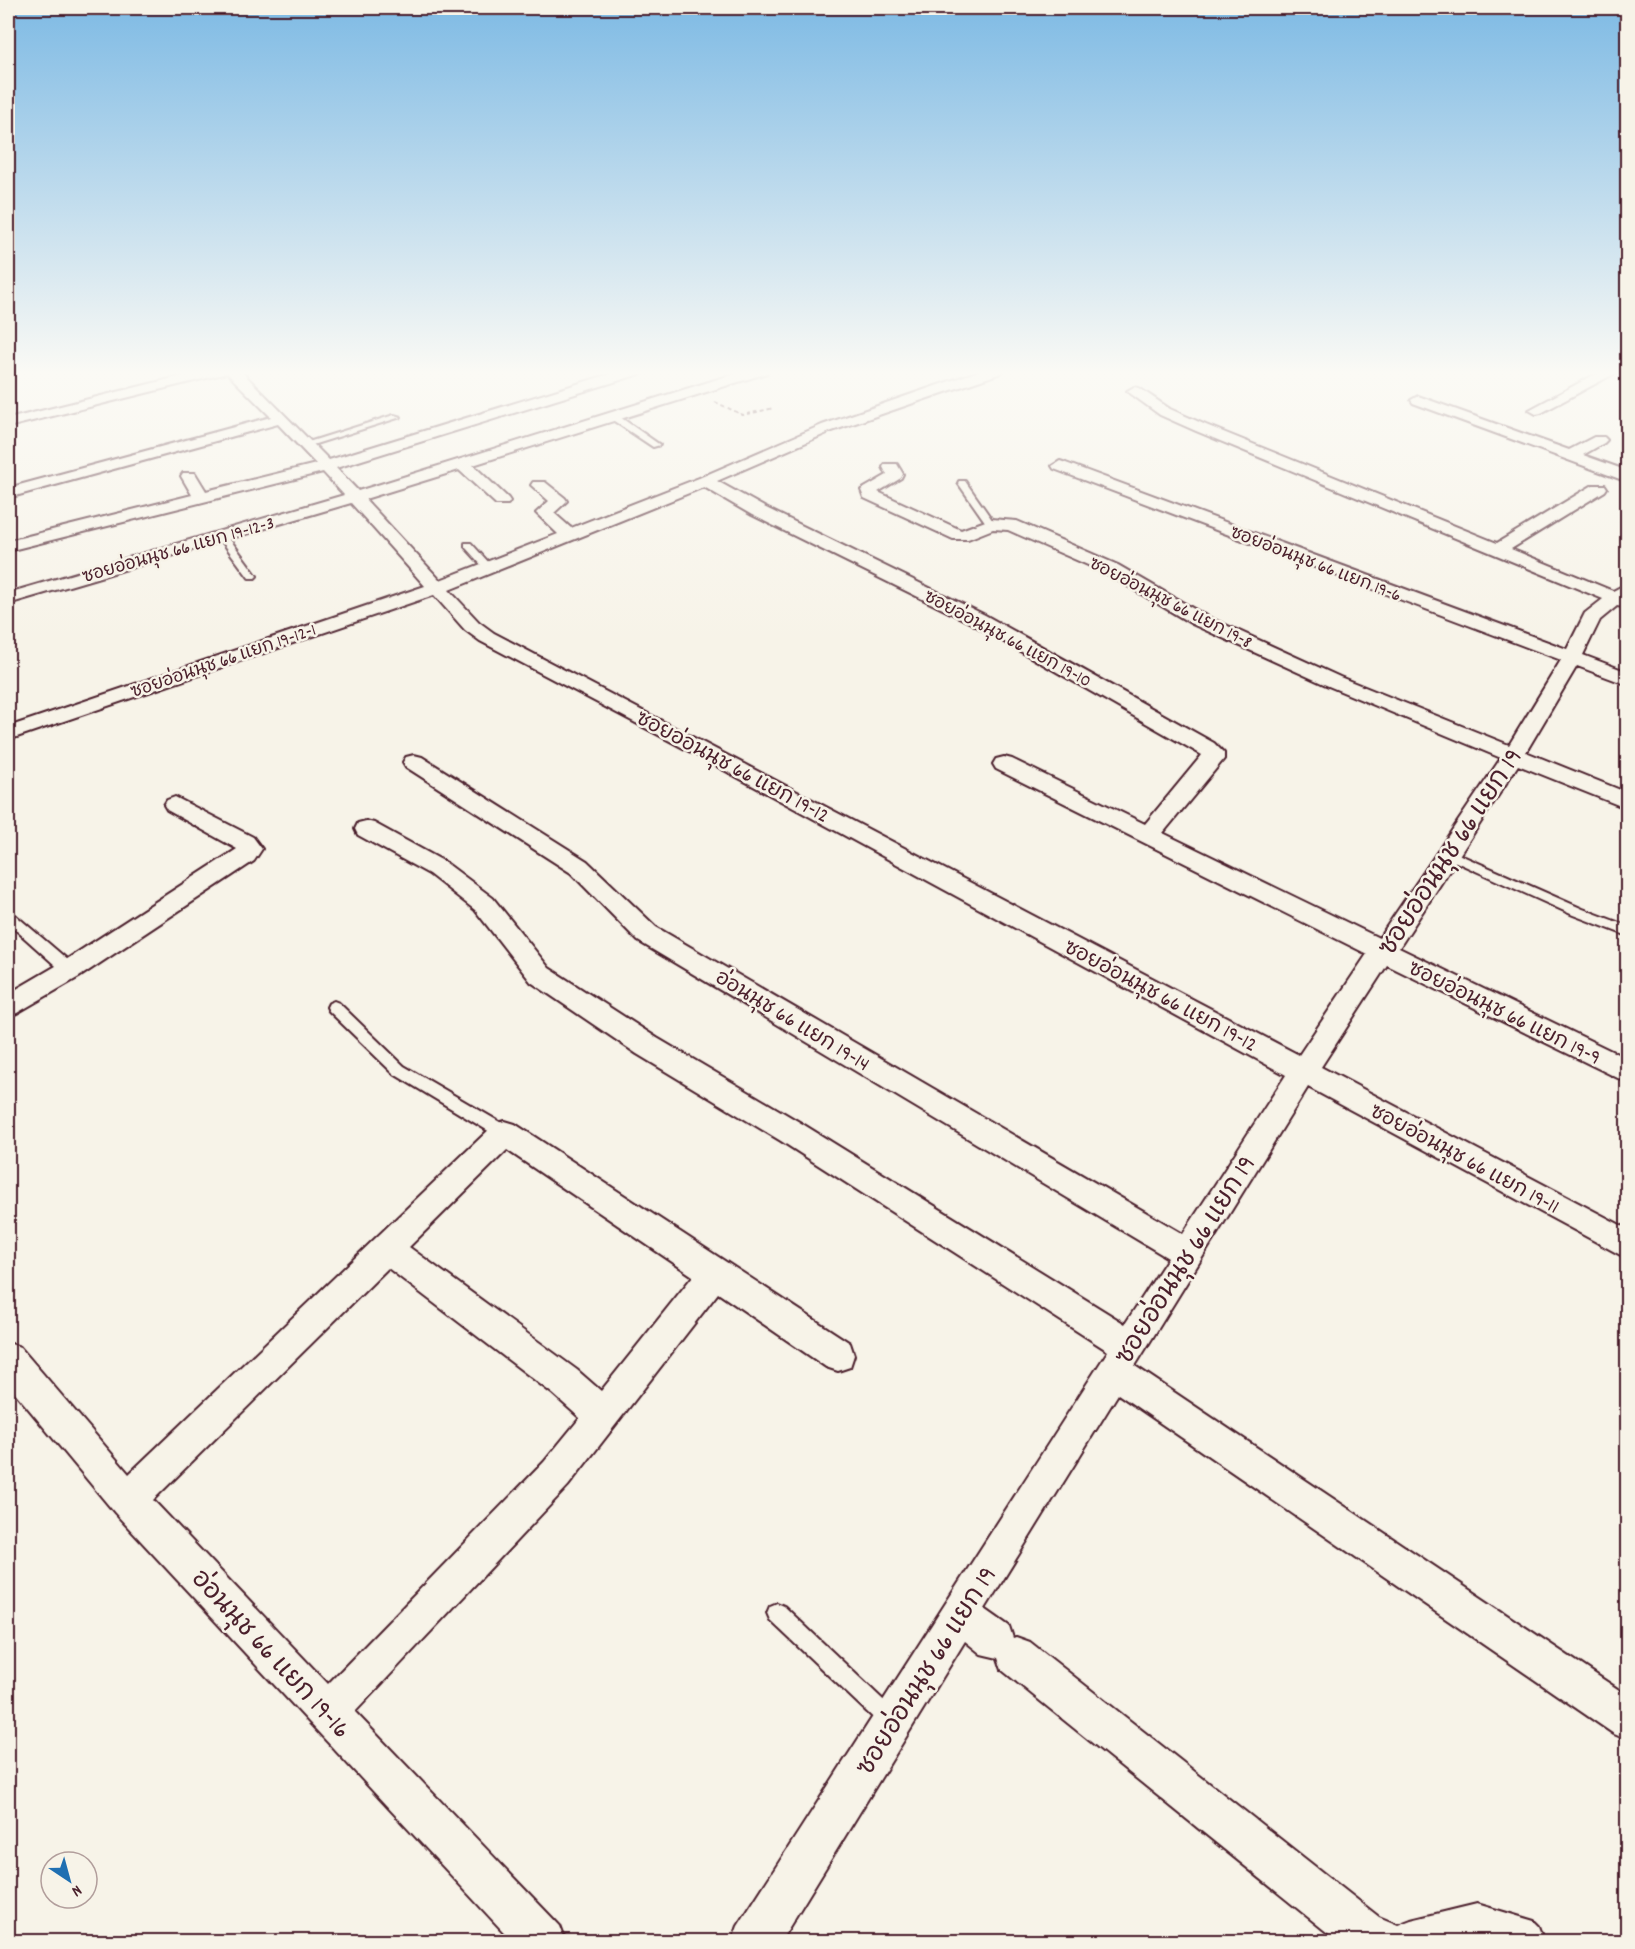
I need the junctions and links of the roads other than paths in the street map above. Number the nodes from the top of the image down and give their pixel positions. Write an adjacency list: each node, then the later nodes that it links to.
1 (139, 461): 18 (street)
2 (321, 461): 9 (street, ซอยอ่อนนุช 66 แยก 19-12)
3 (342, 461): 9 (street)
4 (472, 461): 8 (street, ซอยอ่อนนุช 66 แยก 19-12-3)
5 (753, 461): 14 (street, ซอยอ่อนนุช 66 แยก 19-12-1)
6 (1281, 461): 27 (street)
7 (1584, 461): 13 (street)
8 (462, 464): 20 (street, ซอยอ่อนนุช 66 แยก 19-12-3); 21 (street)
9 (326, 466): 19 (street); 20 (street, ซอยอ่อนนุช 66 แยก 19-12)
10 (1060, 466): 33 (street, ซอยอ่อนนุช 66 แยก 19-6)
11 (891, 467): 22 (street, ซอยอ่อนนุช 66 แยก 19-8)
12 (189, 476): 19 (street)
13 (1628, 477)
14 (705, 481): 23 (street, ซอยอ่อนนุช 66 แยก 19-12-1); 42 (street, ซอยอ่อนนุช 66 แยก 19-10)
15 (962, 483): 22 (lane)
16 (539, 484): 23 (street)
17 (1599, 488): 27 (street)
18 (8, 492)
19 (202, 497): 26 (street)
20 (356, 497): 24 (street, ซอยอ่อนนุช 66 แยก 19-12-3); 30 (street, ซอยอ่อนนุช 66 แยก 19-12)
21 (502, 501)
22 (991, 524): 36 (street, ซอยอ่อนนุช 66 แยก 19-8)
23 (569, 535): 28 (street, ซอยอ่อนนุช 66 แยก 19-12-1)
24 (223, 536): 29 (lane); 32 (street, ซอยอ่อนนุช 66 แยก 19-12-3)
25 (468, 545): 28 (lane)
26 (8, 546)
27 (1498, 550): 31 (street)
28 (488, 567): 30 (street, ซอยอ่อนนุช 66 แยก 19-12-1)
29 (252, 576)
30 (439, 587): 35 (street, ซอยอ่อนนุช 66 แยก 19-12-1); 50 (street, ซอยอ่อนนุช 66 แยก 19-12)
31 (1624, 596): 33 (street, ซอยอ่อนนุช 66 แยก 19)
32 (8, 599)
33 (1572, 658): 34 (street, ซอยอ่อนนุช 66 แยก 19-6); 36 (street, ซอยอ่อนนุช 66 แยก 19)
34 (1628, 679)
35 (8, 734)
36 (1513, 756): 39 (street, ซอยอ่อนนุช 66 แยก 19-8); 43 (street, ซอยอ่อนนุช 66 แยก 19)
37 (414, 762): 55 (street, อ่อนนุช 66 แยก 19-14)
38 (1004, 764): 42 (street)
39 (1628, 802)
40 (176, 805): 47 (street)
41 (366, 828): 59 (street)
42 (1149, 835): 46 (street)
43 (1449, 854): 45 (lane); 46 (street, ซอยอ่อนนุช 66 แยก 19)
44 (8, 916): 47 (lane)
45 (1628, 930)
46 (1382, 952): 50 (street, ซอยอ่อนนุช 66 แยก 19); 51 (street, ซอยอ่อนนุช 66 แยก 19-9)
47 (70, 970): 48 (street)
48 (8, 1006)
49 (334, 1007): 52 (lane)
50 (1303, 1071): 53 (street, ซอยอ่อนนุช 66 แยก 19-11); 55 (street, ซอยอ่อนนุช 66 แยก 19)
51 (1628, 1072)
52 (505, 1132): 54 (street); 56 (street)
53 (1628, 1245)
54 (387, 1249): 60 (street); 61 (street)
55 (1189, 1254): 59 (street, ซอยอ่อนนุช 66 แยก 19)
56 (715, 1272): 57 (street); 60 (street)
57 (838, 1355)
58 (8, 1359): 61 (street, อ่อนนุช 66 แยก 19-16)
59 (1122, 1359): 63 (street, ซอยอ่อนนุช 66 แยก 19); 65 (street)
60 (603, 1416): 64 (street)
61 (128, 1500): 64 (street, อ่อนนุช 66 แยก 19-16)
62 (777, 1613): 66 (lane)
63 (960, 1614): 66 (street, ซอยอ่อนนุช 66 แยก 19); 70 (street)
64 (328, 1712): 68 (street, อ่อนนุช 66 แยก 19-16)
65 (1628, 1720)
66 (892, 1722): 69 (street, ซอยอ่อนนุช 66 แยก 19)
67 (1424, 1940): 71 (street)
68 (544, 1941)
69 (753, 1941)
70 (1384, 1941)
71 (1523, 1941)

